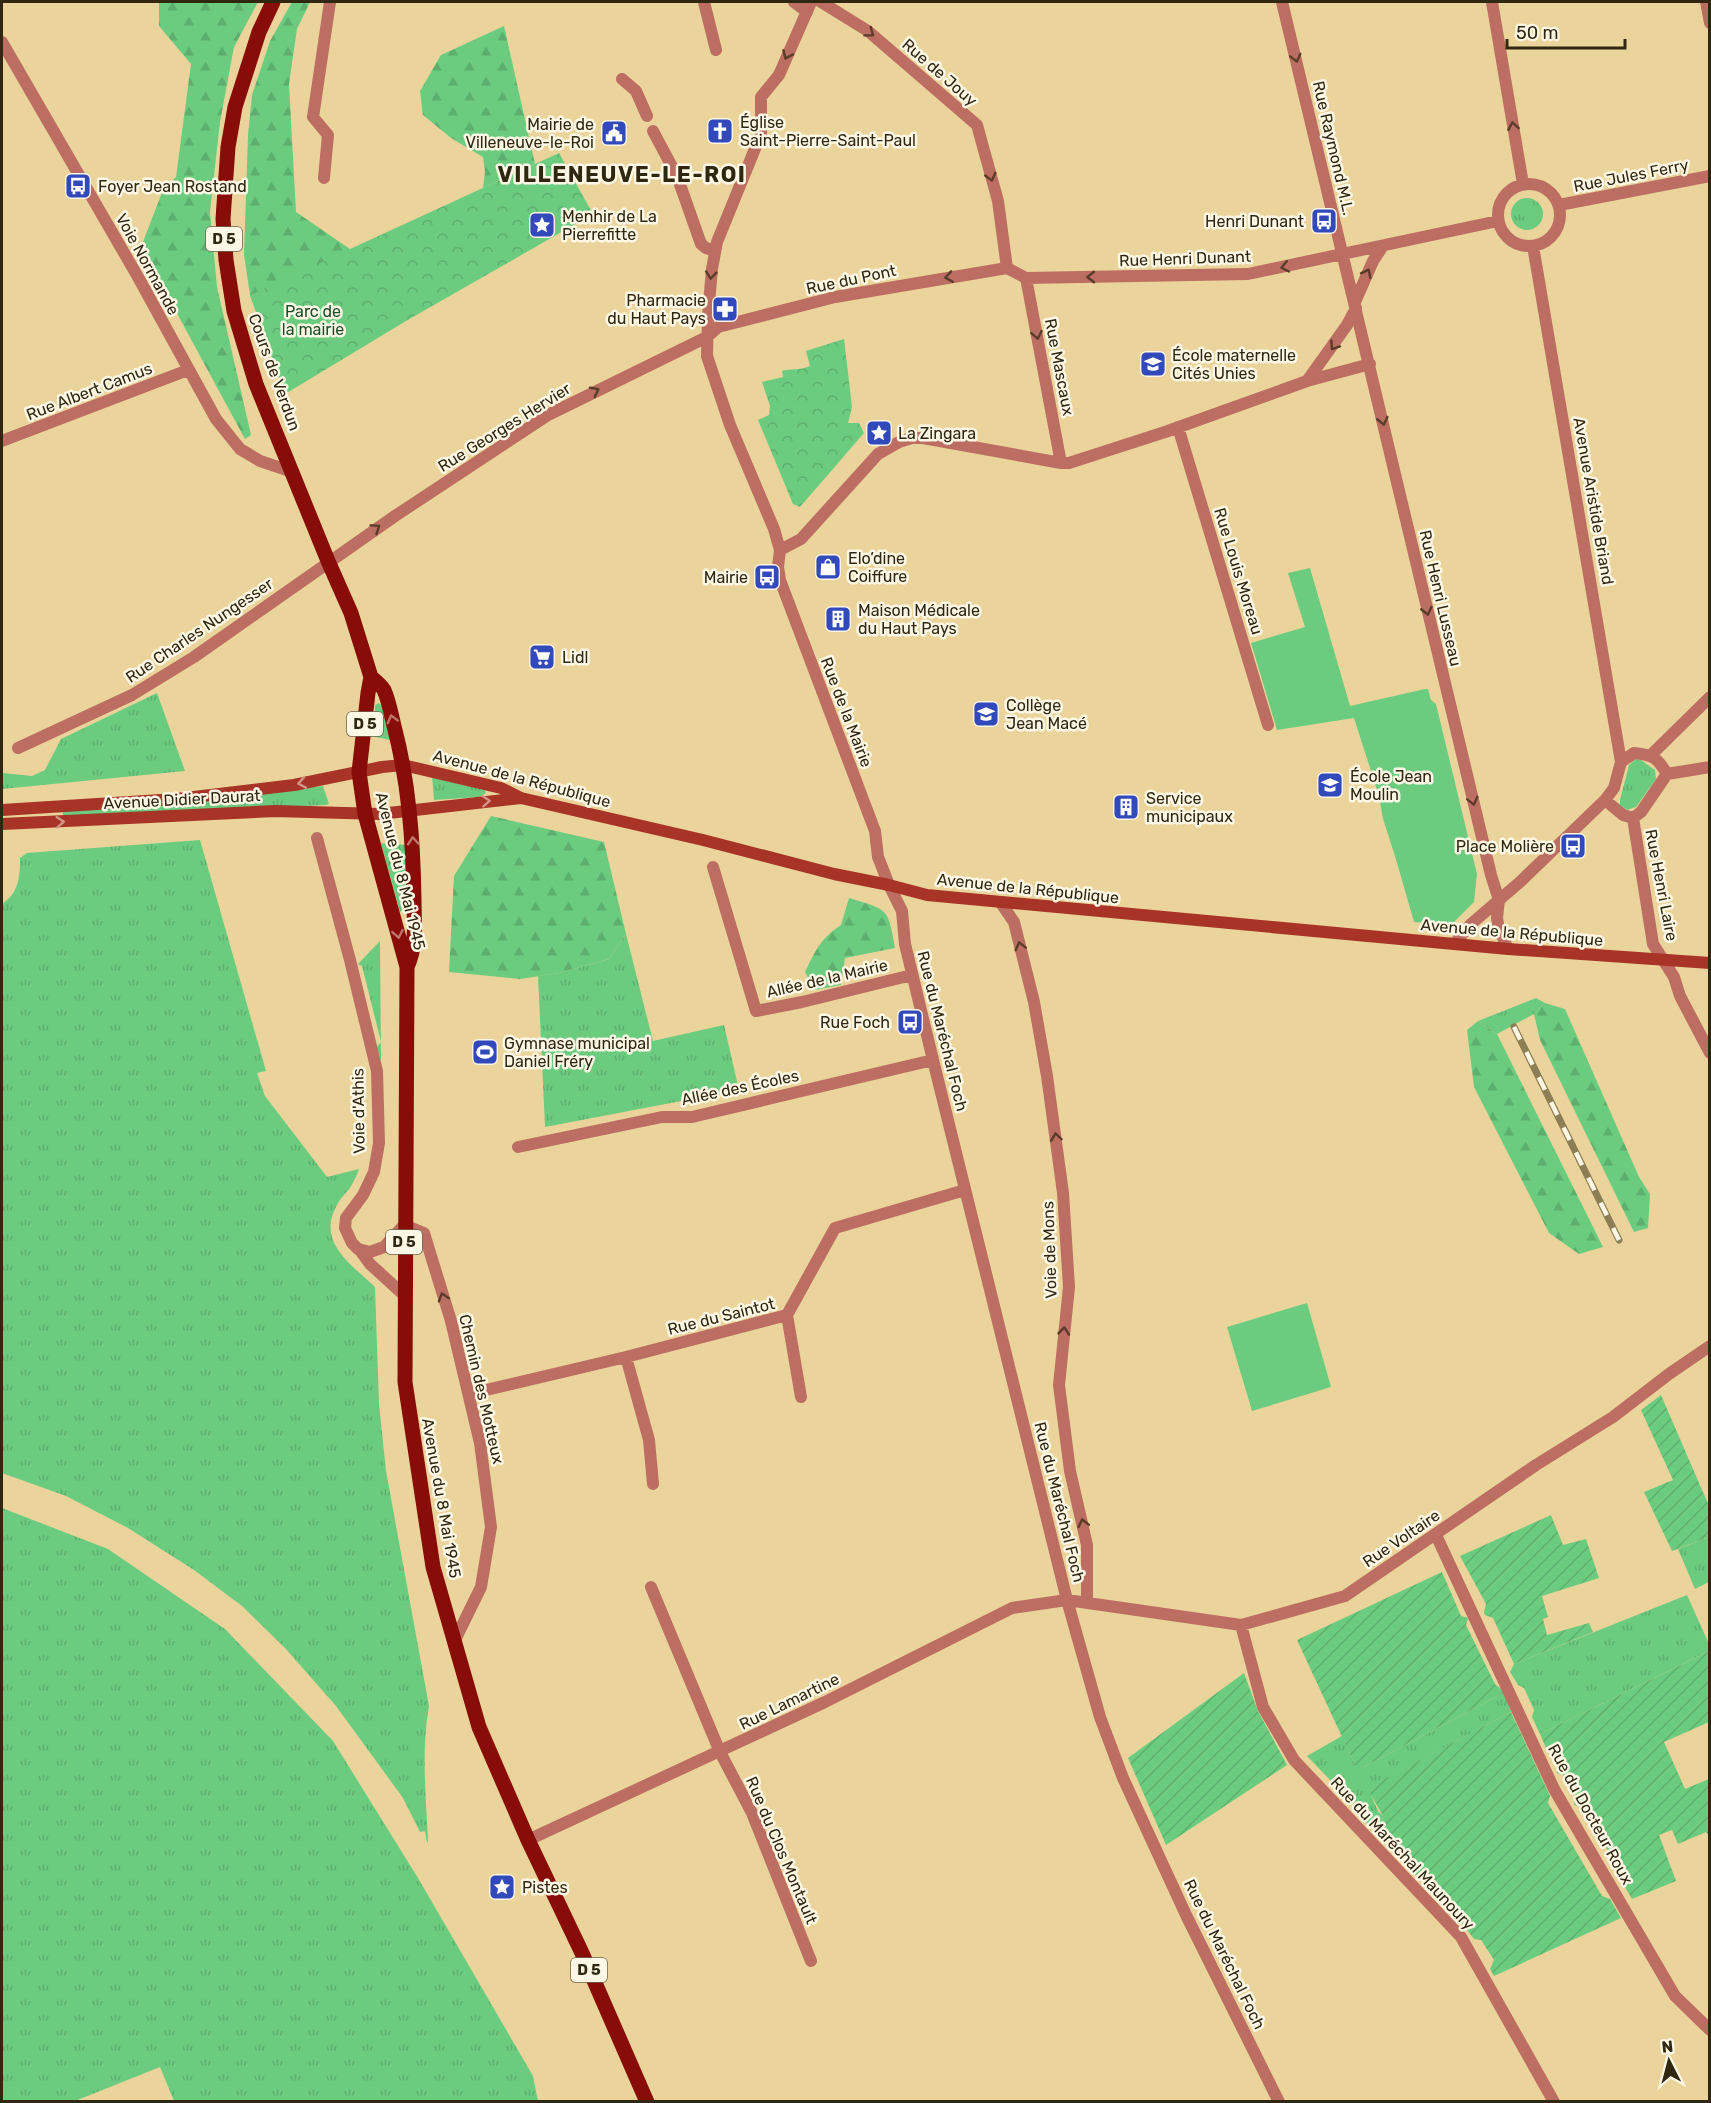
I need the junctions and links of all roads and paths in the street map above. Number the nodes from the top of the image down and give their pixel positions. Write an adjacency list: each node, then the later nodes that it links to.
1 (273, 2): 35 (main road, Cours de Verdun / D 5)
2 (330, 2): 17 (street)
3 (704, 2): 12 (street)
4 (794, 2): 9 (street)
5 (821, 2): 25 (street, Rue de Jouy, one-way to 25)
6 (1282, 2): 24 (street, Rue Raymond M.L., one-way to 24)
7 (1492, 2): 18 (street, one-way to 7)
8 (1706, 2): 10 (street)
9 (809, 7): 23 (street, Rue de la Mairie, one-way to 23)
10 (1710, 23)
11 (2, 42): 30 (street, Voie Normande)
12 (716, 50)
13 (622, 78): 14 (street)
14 (647, 116)
15 (653, 131): 23 (street)
16 (1710, 176): 19 (street, Rue Jules Ferry)
17 (324, 178)
18 (1523, 184): 19 (street); 20 (street)
19 (1559, 205): 22 (street)
20 (1498, 221): 21 (street); 22 (street)
21 (1383, 246): 24 (street); 27 (street, one-way to 21)
22 (1533, 246): 43 (street, Avenue Aristide Briand)
23 (715, 251): 28 (street, Rue de la Mairie, one-way to 28)
24 (1342, 255): 26 (street, Rue Henri Dunant, one-way to 26); 27 (street, Rue Raymond M.L.)
25 (1007, 268): 26 (street); 28 (street, Rue du Pont, one-way to 28)
26 (1026, 278): 34 (street, Rue Mascaux, one-way to 34)
27 (1355, 305): 29 (street, Rue Henri Lusseau); 31 (street, one-way to 31)
28 (707, 337): 36 (street, Rue de la Mairie); 37 (street, Rue Georges Hervier, one-way to 28)
29 (1370, 364): 31 (street); 58 (street, Rue Henri Lusseau, one-way to 58)
30 (188, 370): 33 (street, Rue Albert Camus); 35 (street, Voie Normande)
31 (1307, 381): 32 (street)
32 (1178, 427): 34 (street); 40 (street, Rue Louis Moreau)
33 (2, 441)
34 (1061, 463): 36 (street)
35 (293, 472): 37 (main road, Avenue du 8 Mai 1945 / D 5)
36 (780, 550): 57 (street, Rue de la Mairie)
37 (328, 561): 38 (main road, Avenue du 8 Mai 1945 / D 5); 41 (street, Rue Charles Nungesser)
38 (371, 677): 44 (main road, Avenue du 8 Mai 1945 / D 5, one-way to 38); 46 (main road, Avenue du 8 Mai 1945 / D 5)
39 (1710, 697): 42 (street)
40 (1268, 725)
41 (18, 748)
42 (1652, 754): 43 (street); 47 (street)
43 (1621, 762): 49 (street)
44 (403, 765): 46 (main road, Avenue de la République); 48 (main road, Avenue de la République); 51 (main road, Avenue du 8 Mai 1945 / D 5)
45 (1710, 767): 47 (street)
46 (359, 772): 50 (main road, Avenue Didier Daurat, one-way to 50); 52 (main road, Avenue du 8 Mai 1945 / D 5)
47 (1667, 774): 53 (street)
48 (520, 798): 51 (main road, Avenue Didier Daurat, one-way to 48); 57 (main road, Avenue de la République)
49 (1605, 800): 53 (street); 58 (street)
50 (2, 810)
51 (410, 810): 52 (main road, Avenue Didier Daurat); 64 (main road, Avenue du 8 Mai 1945 / D 5, one-way to 51)
52 (365, 814): 54 (main road, Avenue Didier Daurat, one-way to 52); 64 (main road, Avenue du 8 Mai 1945 / D 5, one-way to 64)
53 (1632, 818): 62 (street, Rue Henri Laire)
54 (2, 824)
55 (317, 838): 71 (street, Voie d'Athis)
56 (713, 867): 65 (street, Allée de la Mairie)
57 (889, 885): 59 (main road, Avenue de la République); 65 (street, Rue du Maréchal Foch)
58 (1499, 900): 60 (street); 61 (street, Rue Henri Lusseau)
59 (1000, 903): 60 (main road, Avenue de la République); 82 (street, Voie de Mons, one-way to 59)
60 (1455, 943): 61 (main road, Avenue de la République)
61 (1508, 949): 62 (main road, Avenue de la République)
62 (1663, 961): 63 (main road, Avenue de la République); 66 (street, Rue Henri Laire)
63 (1710, 963)
64 (407, 967): 70 (main road, Avenue du 8 Mai 1945 / D 5)
65 (912, 975): 67 (street, Rue du Maréchal Foch)
66 (1710, 1053)
67 (933, 1060): 68 (street, Allée des Écoles); 69 (street, Rue du Maréchal Foch)
68 (518, 1148)
69 (966, 1190): 73 (street, Rue du Saintot); 81 (street, Rue du Maréchal Foch)
70 (404, 1226): 71 (street); 72 (main road, Avenue du 8 Mai 1945 / D 5); 76 (street, Chemin des Motteux, one-way to 70)
71 (358, 1249): 72 (street, Voie d'Athis)
72 (404, 1295): 84 (main road, Avenue du 8 Mai 1945 / D 5)
73 (787, 1316): 75 (street, Rue du Saintot); 77 (street)
74 (1710, 1346): 79 (street, Rue Voltaire)
75 (626, 1357): 76 (street, Rue du Saintot); 78 (street)
76 (469, 1394): 84 (street, Chemin des Motteux)
77 (801, 1397)
78 (653, 1484)
79 (1436, 1535): 83 (street, Rue Voltaire); 88 (street, Rue du Docteur Roux)
80 (651, 1587): 85 (street, Rue du Clos Montault)
81 (1067, 1600): 82 (street, Rue Voltaire); 85 (street, Rue Lamartine); 90 (street, Rue du Maréchal Foch)
82 (1087, 1603): 83 (street, Rue Voltaire)
83 (1241, 1625): 91 (street, Rue du Maréchal Maunoury)
84 (454, 1641): 86 (main road, Avenue du 8 Mai 1945 / D 5)
85 (720, 1752): 86 (street, Rue Lamartine); 87 (street, Rue du Clos Montault)
86 (528, 1840): 89 (main road, Avenue du 8 Mai 1945 / D 5)
87 (811, 1961)
88 (1710, 2030)
89 (647, 2102)
90 (1279, 2102)
91 (1554, 2102)

